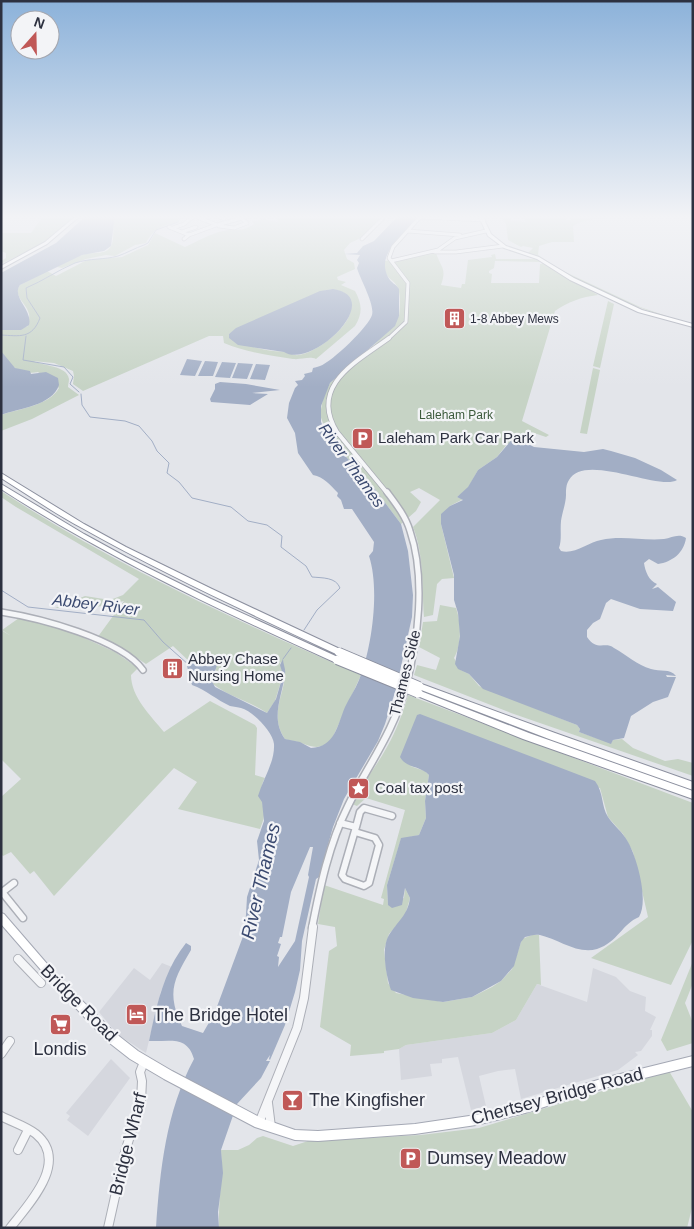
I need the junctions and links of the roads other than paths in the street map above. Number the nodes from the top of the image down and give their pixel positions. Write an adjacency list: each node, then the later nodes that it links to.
1 (399, 272): 13 (street, Thames Side)
2 (560, 272): 3 (main road)
3 (693, 326)
4 (1, 475): 7 (highway)
5 (1, 486): 7 (highway)
6 (1, 612): 8 (street)
7 (338, 656): 9 (highway, bridge)
8 (143, 670)
9 (419, 690): 10 (highway); 11 (highway)
10 (693, 786)
11 (693, 795)
12 (392, 816): 14 (street)
13 (340, 823): 14 (street); 25 (street, Thames Side)
14 (355, 829): 14 (street)
15 (14, 883): 16 (street)
16 (2, 893): 18 (street)
17 (1, 917): 20 (main road, Bridge Road)
18 (23, 918)
19 (18, 959): 21 (street)
20 (41, 964): 21 (street); 24 (main road, Bridge Road)
21 (31, 972): 22 (street)
22 (41, 983)
23 (693, 1060): 29 (main road, Chertsey Bridge Road)
24 (144, 1061): 27 (main road, Bridge Road); 33 (street, Bridge Wharf)
25 (268, 1098): 28 (street, Thames Side); 29 (street)
26 (1, 1116): 30 (street)
27 (245, 1116): 28 (main road, Chertsey Bridge Road)
28 (259, 1123): 29 (main road, Chertsey Bridge Road)
29 (271, 1128)
30 (28, 1130): 31 (street); 32 (street)
31 (18, 1150)
32 (10, 1228)
33 (108, 1228)

